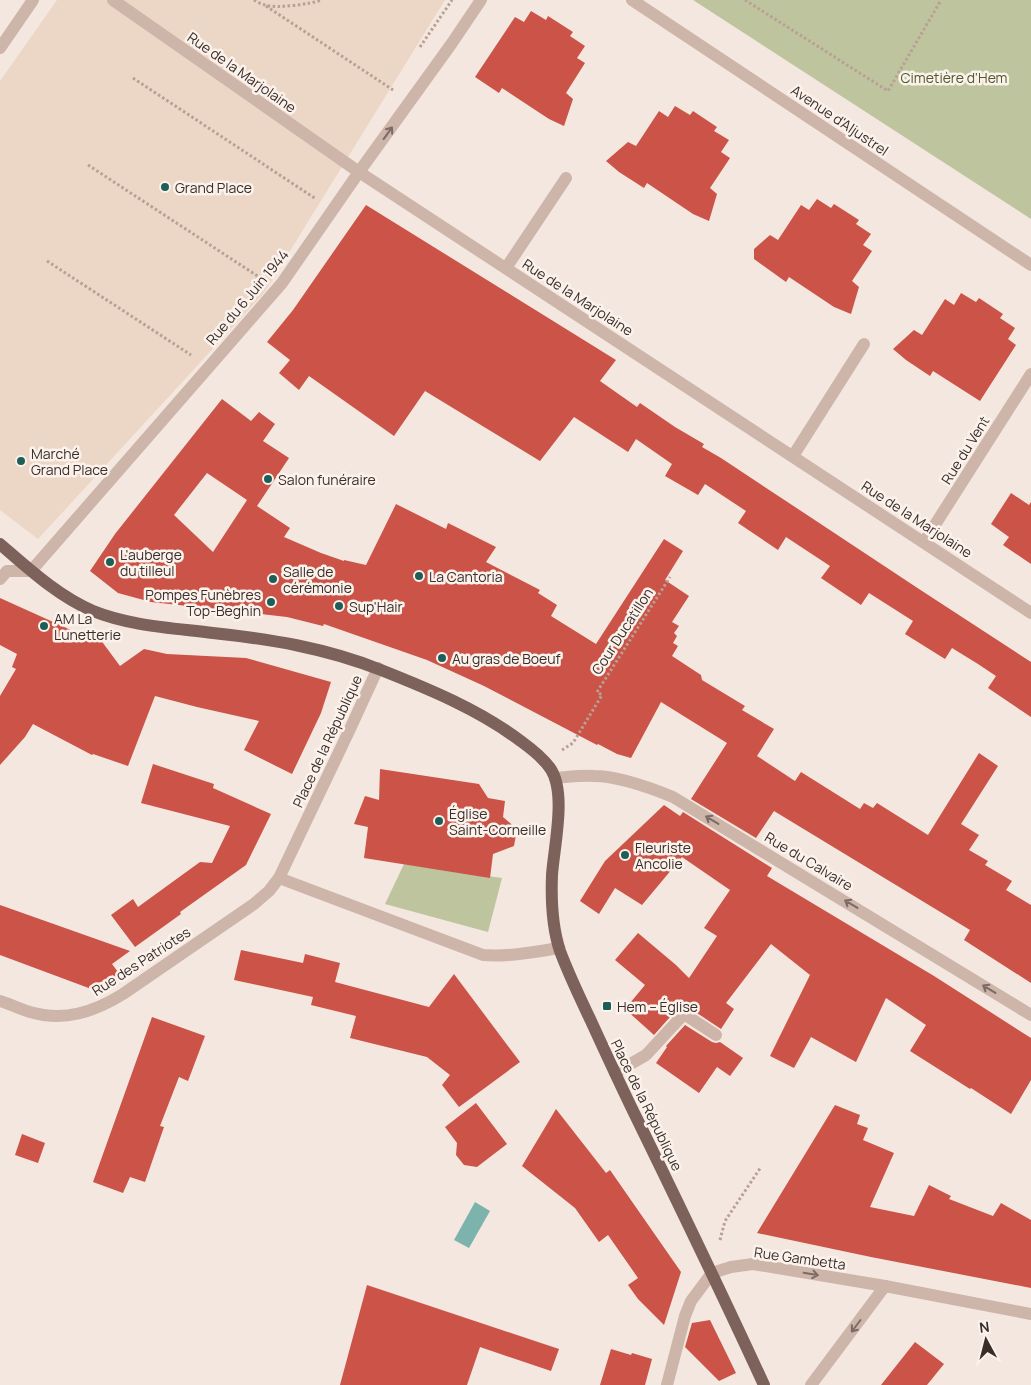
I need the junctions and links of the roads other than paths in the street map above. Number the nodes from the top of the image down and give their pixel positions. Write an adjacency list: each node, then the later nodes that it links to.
1 (32, 0): 5 (street)
2 (113, 0): 6 (street, Rue de la Marjolaine)
3 (481, 0): 6 (street, Rue du 6 Juin 1944, one-way to 3)
4 (632, 0): 8 (street, Avenue d'Aljustrel)
5 (0, 48)
6 (359, 172): 9 (street, Rue de la Marjolaine); 15 (street, Rue du 6 Juin 1944)
7 (566, 178): 9 (street)
8 (1031, 265)
9 (506, 268): 12 (street, Rue de la Marjolaine)
10 (864, 344): 12 (street)
11 (1031, 374): 13 (street, Rue du Vent)
12 (793, 456): 13 (street, Rue de la Marjolaine)
13 (924, 542): 17 (street, Rue de la Marjolaine)
14 (0, 544): 15 (main road)
15 (31, 570): 16 (street); 18 (main road)
16 (0, 579)
17 (1031, 613)
18 (378, 668): 19 (main road, Place de la République); 20 (street, Place de la République)
19 (556, 778): 21 (main road, Place de la République); 23 (street, Rue du Calvaire, one-way to 19)
20 (279, 878): 21 (street); 22 (street, Rue des Patriotes)
21 (559, 948): 25 (main road, Place de la République)
22 (0, 1001)
23 (1031, 1015)
24 (716, 1035): 25 (street)
25 (615, 1073): 26 (main road, Place de la République)
26 (712, 1273): 27 (street, Rue Gambetta, one-way to 27); 29 (street); 30 (main road, Place de la République)
27 (885, 1286): 28 (street, Rue Gambetta); 31 (street, one-way to 31)
28 (1031, 1314)
29 (667, 1385)
30 (764, 1385)
31 (812, 1385)

